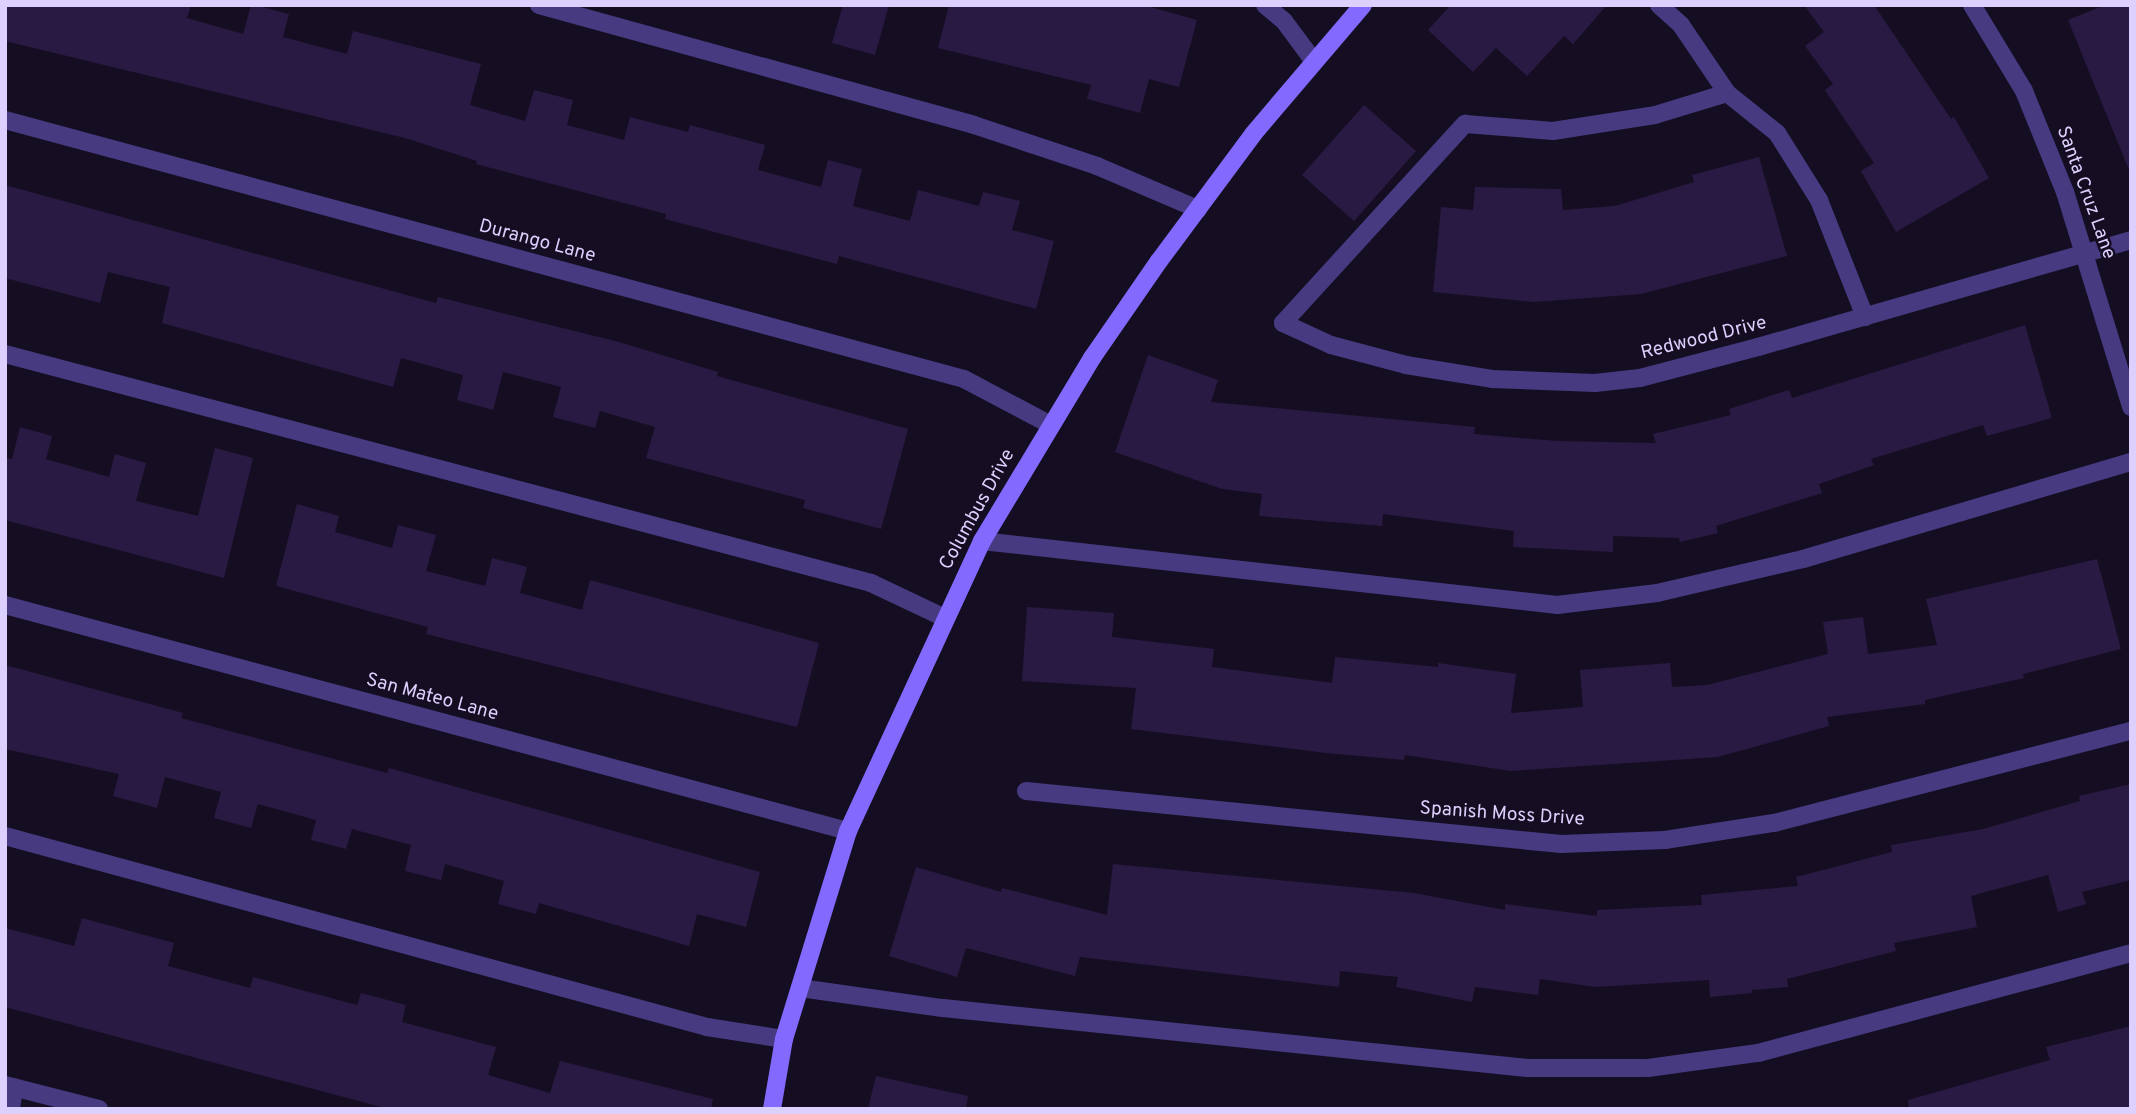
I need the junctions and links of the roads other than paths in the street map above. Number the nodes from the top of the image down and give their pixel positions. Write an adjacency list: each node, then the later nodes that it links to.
1 (539, 5): 9 (street)
2 (1265, 5): 6 (street)
3 (1363, 5): 6 (street, Columbus Drive)
4 (1659, 5): 7 (street)
5 (1972, 5): 11 (street, Santa Cruz Lane)
6 (1313, 60): 9 (street, Columbus Drive)
7 (1727, 93): 12 (street); 12 (street, Redwood Drive)
8 (5, 120): 15 (street, Durango Lane)
9 (1198, 209): 15 (street, Columbus Drive)
10 (2131, 240): 11 (street, Redwood Drive)
11 (2087, 255): 12 (street, Redwood Drive); 14 (street, Santa Cruz Lane)
12 (1865, 317)
13 (5, 354): 19 (street)
14 (2131, 407)
15 (1051, 425): 17 (street, Columbus Drive)
16 (2131, 462): 17 (street)
17 (982, 541): 19 (street, Columbus Drive)
18 (5, 605): 22 (street, San Mateo Lane)
19 (944, 618): 22 (street, Columbus Drive)
20 (2131, 731): 21 (street, Spanish Moss Drive)
21 (1026, 791)
22 (848, 831): 25 (street, Columbus Drive)
23 (5, 836): 26 (street)
24 (2131, 953): 25 (street)
25 (800, 988): 26 (street, Columbus Drive)
26 (784, 1039): 30 (street, Columbus Drive)
27 (10, 1086): 28 (street); 29 (street)
28 (11, 1109)
29 (99, 1109)
30 (772, 1109)

